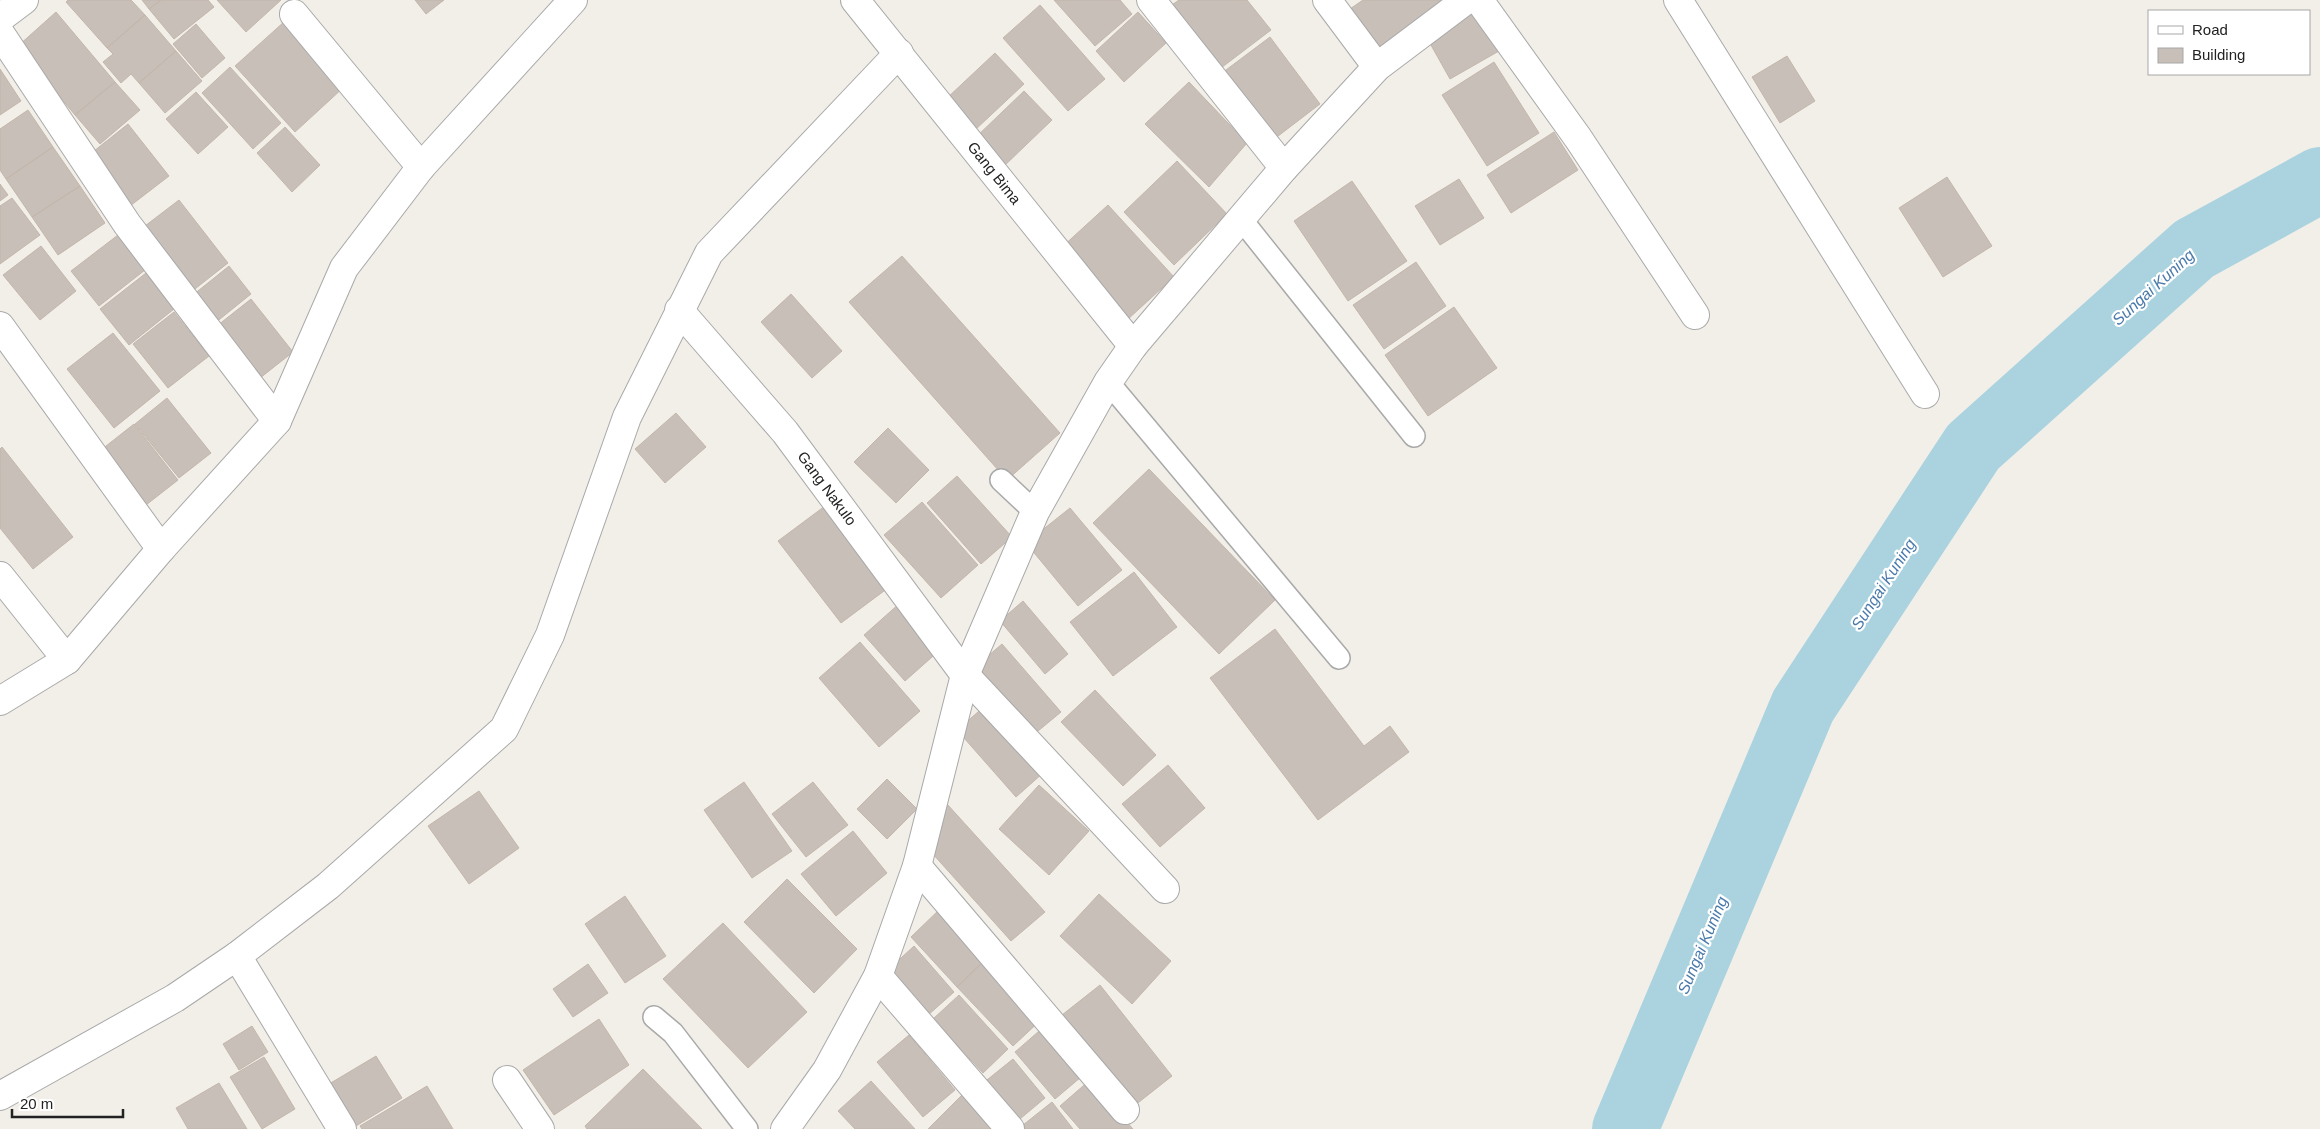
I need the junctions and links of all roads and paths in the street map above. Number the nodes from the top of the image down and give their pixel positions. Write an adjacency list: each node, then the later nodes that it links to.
1 (24, 0): 9 (street)
2 (573, 0): 13 (street)
3 (856, 0): 11 (street, Gang Bima)
4 (1151, 0): 14 (street)
5 (1327, 0): 12 (street)
6 (1678, 0): 21 (street)
7 (1464, 2): 12 (street); 17 (street)
8 (294, 14): 13 (street)
9 (0, 18)
10 (0, 33): 22 (street)
11 (899, 53): 16 (street); 19 (street, Gang Bima)
12 (1376, 67): 14 (street)
13 (421, 167): 22 (street)
14 (1284, 168): 15 (street)
15 (1241, 220): 19 (street); 23 (lane)
16 (679, 310): 30 (street, Gang Nakulo); 34 (street)
17 (1695, 315)
18 (0, 326): 26 (street)
19 (1133, 346): 20 (street)
20 (1108, 382): 25 (street); 28 (lane)
21 (1925, 394)
22 (277, 421): 26 (street)
23 (1414, 436)
24 (1001, 480): 25 (lane)
25 (1035, 512): 30 (street)
26 (161, 549): 29 (street)
27 (0, 576): 29 (street)
28 (1339, 658)
29 (67, 660): 31 (street)
30 (965, 675): 32 (street); 33 (street, Gang Nakulo)
31 (0, 701)
32 (918, 866): 35 (street); 39 (street)
33 (1165, 889)
34 (237, 956): 38 (street); 40 (street)
35 (878, 976): 43 (street); 44 (street)
36 (654, 1017): 42 (lane)
37 (507, 1080): 41 (street)
38 (0, 1096)
39 (1125, 1110)
40 (342, 1129)
41 (540, 1129)
42 (747, 1129)
43 (785, 1129)
44 (1010, 1129)

